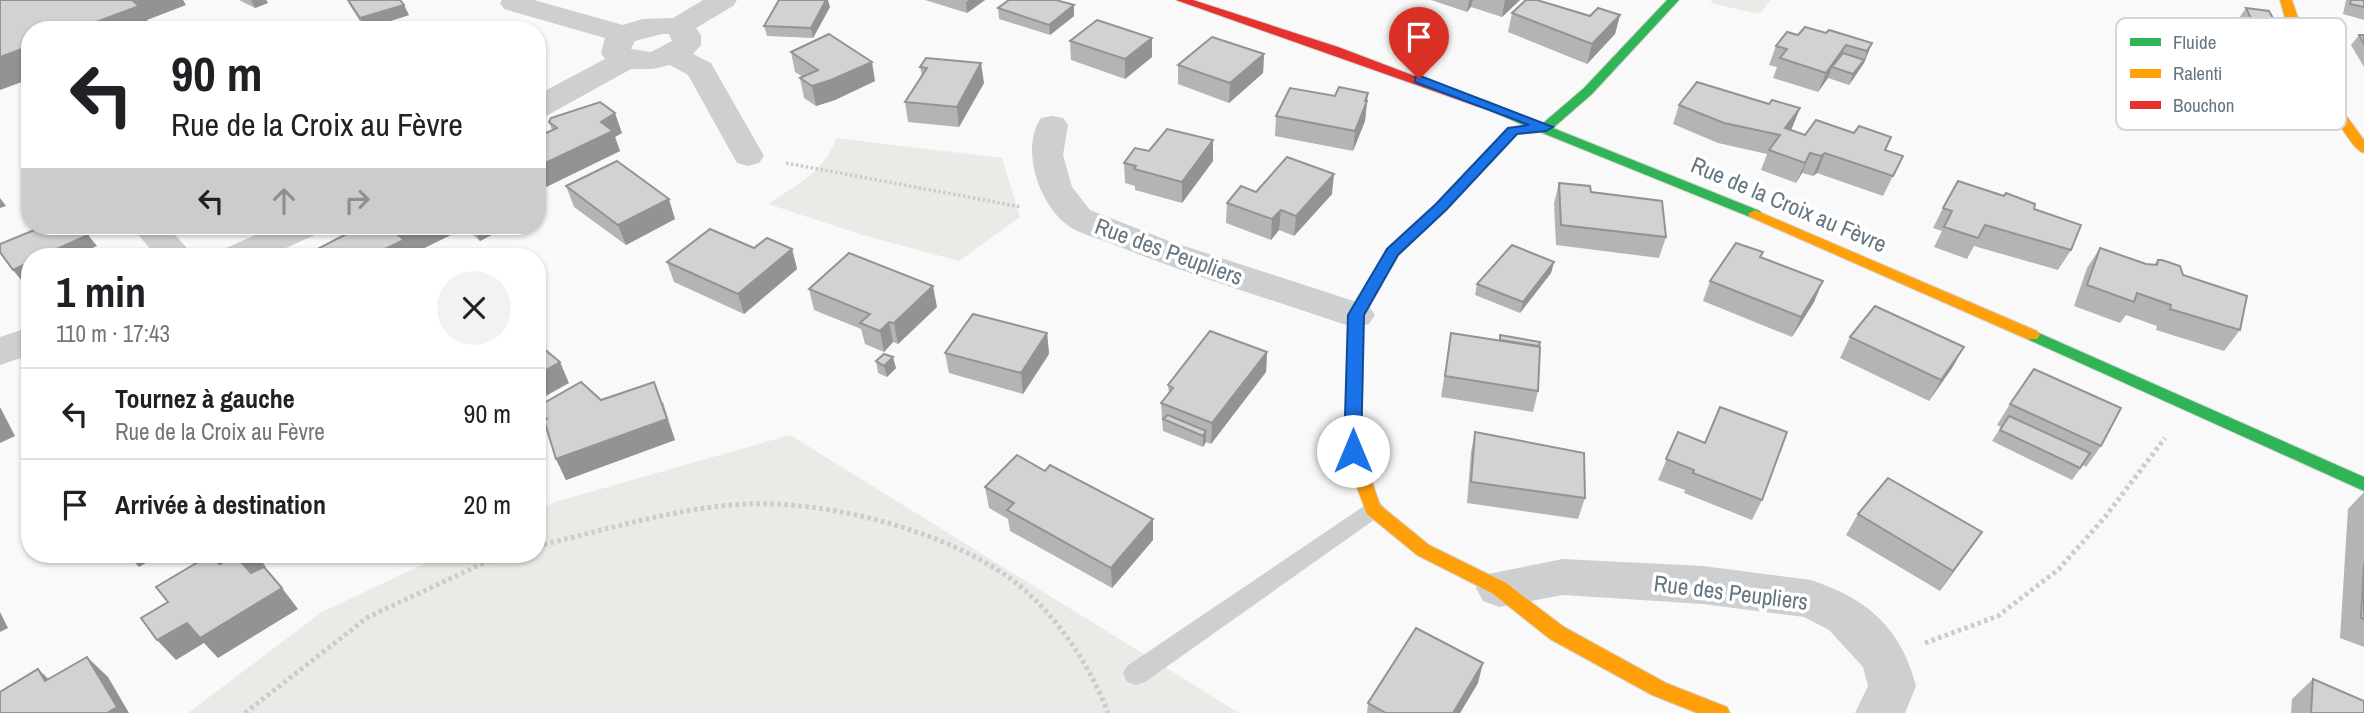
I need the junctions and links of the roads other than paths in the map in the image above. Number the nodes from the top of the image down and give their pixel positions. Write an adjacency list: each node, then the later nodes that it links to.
1 (723, 0): 7 (street)
2 (1182, 0): 12 (street, Rue de la Croix au Fèvre)
3 (1673, 0): 12 (street)
4 (2286, 0): 6 (street)
5 (514, 3): 8 (street)
6 (2289, 18)
7 (676, 41): 8 (street); 14 (street)
8 (625, 47): 9 (street)
9 (546, 102)
10 (1052, 125): 19 (street, Rue des Peupliers)
11 (2346, 126): 13 (street)
12 (1546, 127): 19 (street); 22 (street, Rue de la Croix au Fèvre)
13 (2364, 149)
14 (748, 156)
15 (156, 235): 17 (street)
16 (285, 235): 18 (street)
17 (169, 248)
18 (257, 248)
19 (1356, 315): 23 (street)
20 (21, 344): 21 (street)
21 (0, 352)
22 (2364, 484)
23 (1373, 509): 24 (street); 25 (lane)
24 (1499, 588): 26 (street); 27 (street, Rue des Peupliers)
25 (1136, 674)
26 (1720, 713)
27 (1880, 713)

